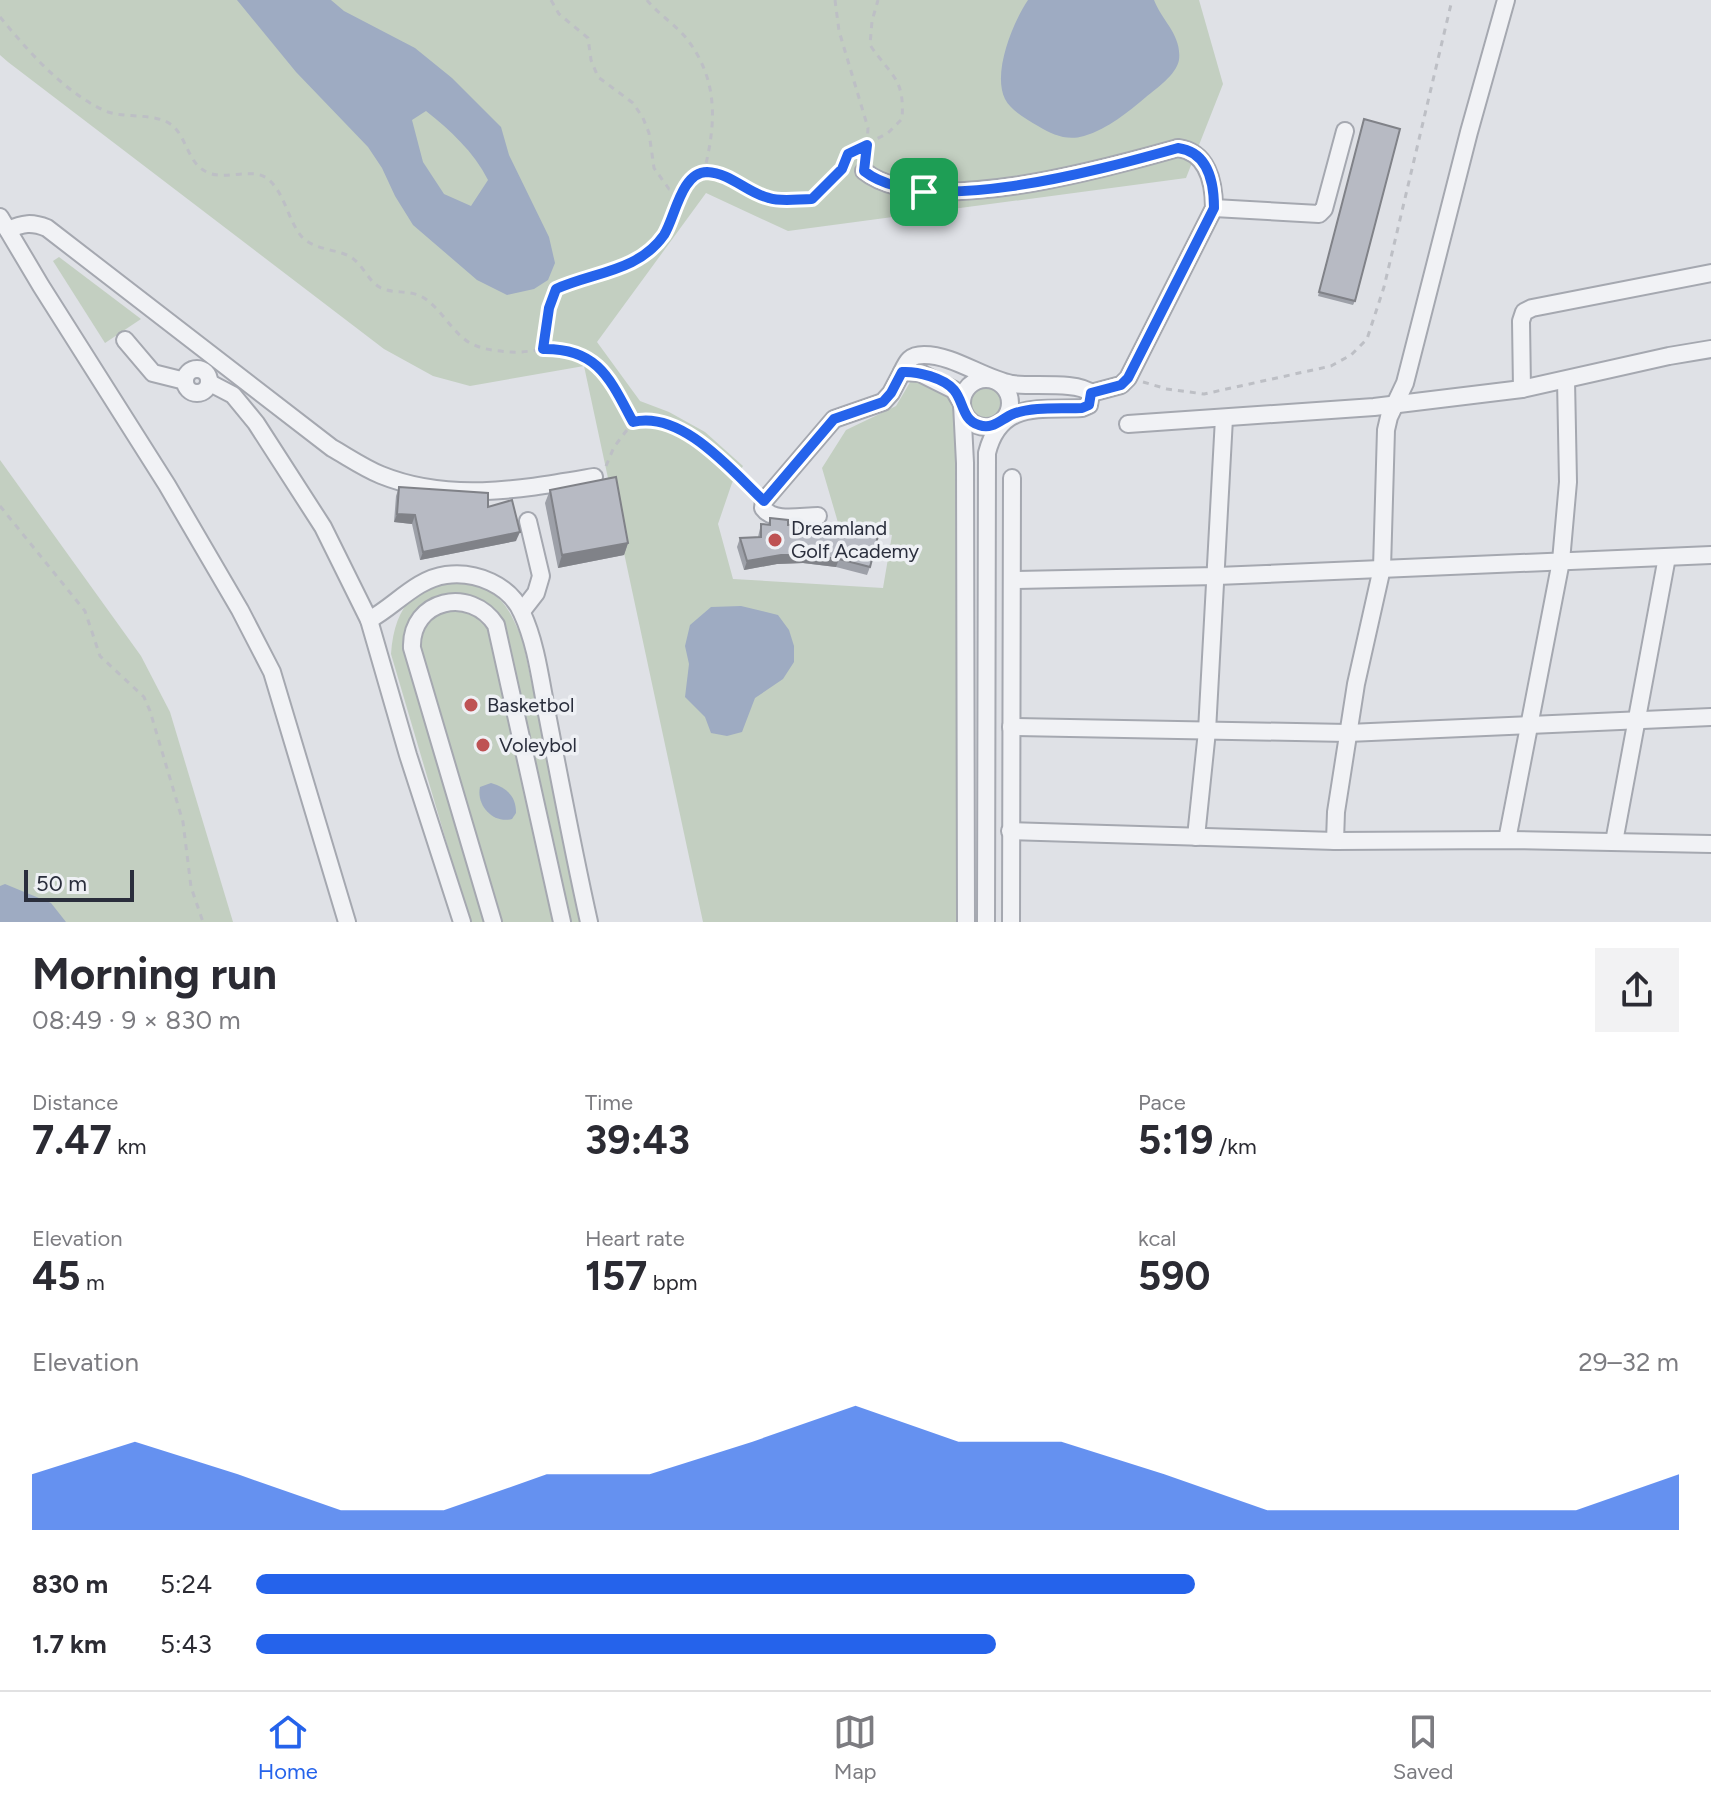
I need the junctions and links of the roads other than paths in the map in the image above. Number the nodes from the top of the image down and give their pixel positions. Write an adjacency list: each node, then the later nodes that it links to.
1 (1506, 0): 15 (street)
2 (1345, 131): 4 (street)
3 (864, 171): 4 (street)
4 (1214, 208): 13 (street)
5 (4, 223): 19 (street); 43 (street)
6 (1711, 273): 12 (street)
7 (125, 340): 30 (street)
8 (1711, 349): 11 (street)
9 (902, 372): 10 (street); 14 (street); 21 (street)
10 (995, 380): 13 (street); 14 (street); 17 (street)
11 (1566, 380): 12 (street); 25 (street)
12 (1522, 389): 15 (street)
13 (1091, 393): 17 (street)
14 (962, 404): 17 (street); 48 (street)
15 (1396, 404): 16 (street); 26 (street)
16 (1224, 418): 18 (street); 27 (street)
17 (1003, 420): 49 (street)
18 (1128, 424)
19 (599, 474)
20 (1012, 478): 28 (street)
21 (818, 516)
22 (528, 521): 29 (street)
23 (1711, 555): 24 (street)
24 (1667, 557): 25 (street); 32 (street)
25 (1561, 561): 26 (street); 33 (street)
26 (1382, 568): 27 (street); 36 (street)
27 (1217, 576): 28 (street); 35 (street)
28 (1012, 580): 34 (street)
29 (522, 611): 30 (street); 47 (street)
30 (369, 620): 44 (street)
31 (1711, 717): 32 (street)
32 (1638, 721): 33 (street); 41 (street)
33 (1529, 725): 36 (street); 39 (street)
34 (1011, 727): 35 (street); 37 (street)
35 (1207, 731): 36 (street); 38 (street)
36 (1348, 733): 40 (street)
37 (1010, 831): 38 (street); 50 (street)
38 (1196, 837): 40 (street)
39 (1507, 840): 40 (street); 41 (street)
40 (1335, 841)
41 (1614, 842): 42 (street)
42 (1711, 844)
43 (347, 922)
44 (462, 922)
45 (493, 922): 46 (street)
46 (562, 922)
47 (589, 922)
48 (966, 922)
49 (986, 922)
50 (1011, 922)

